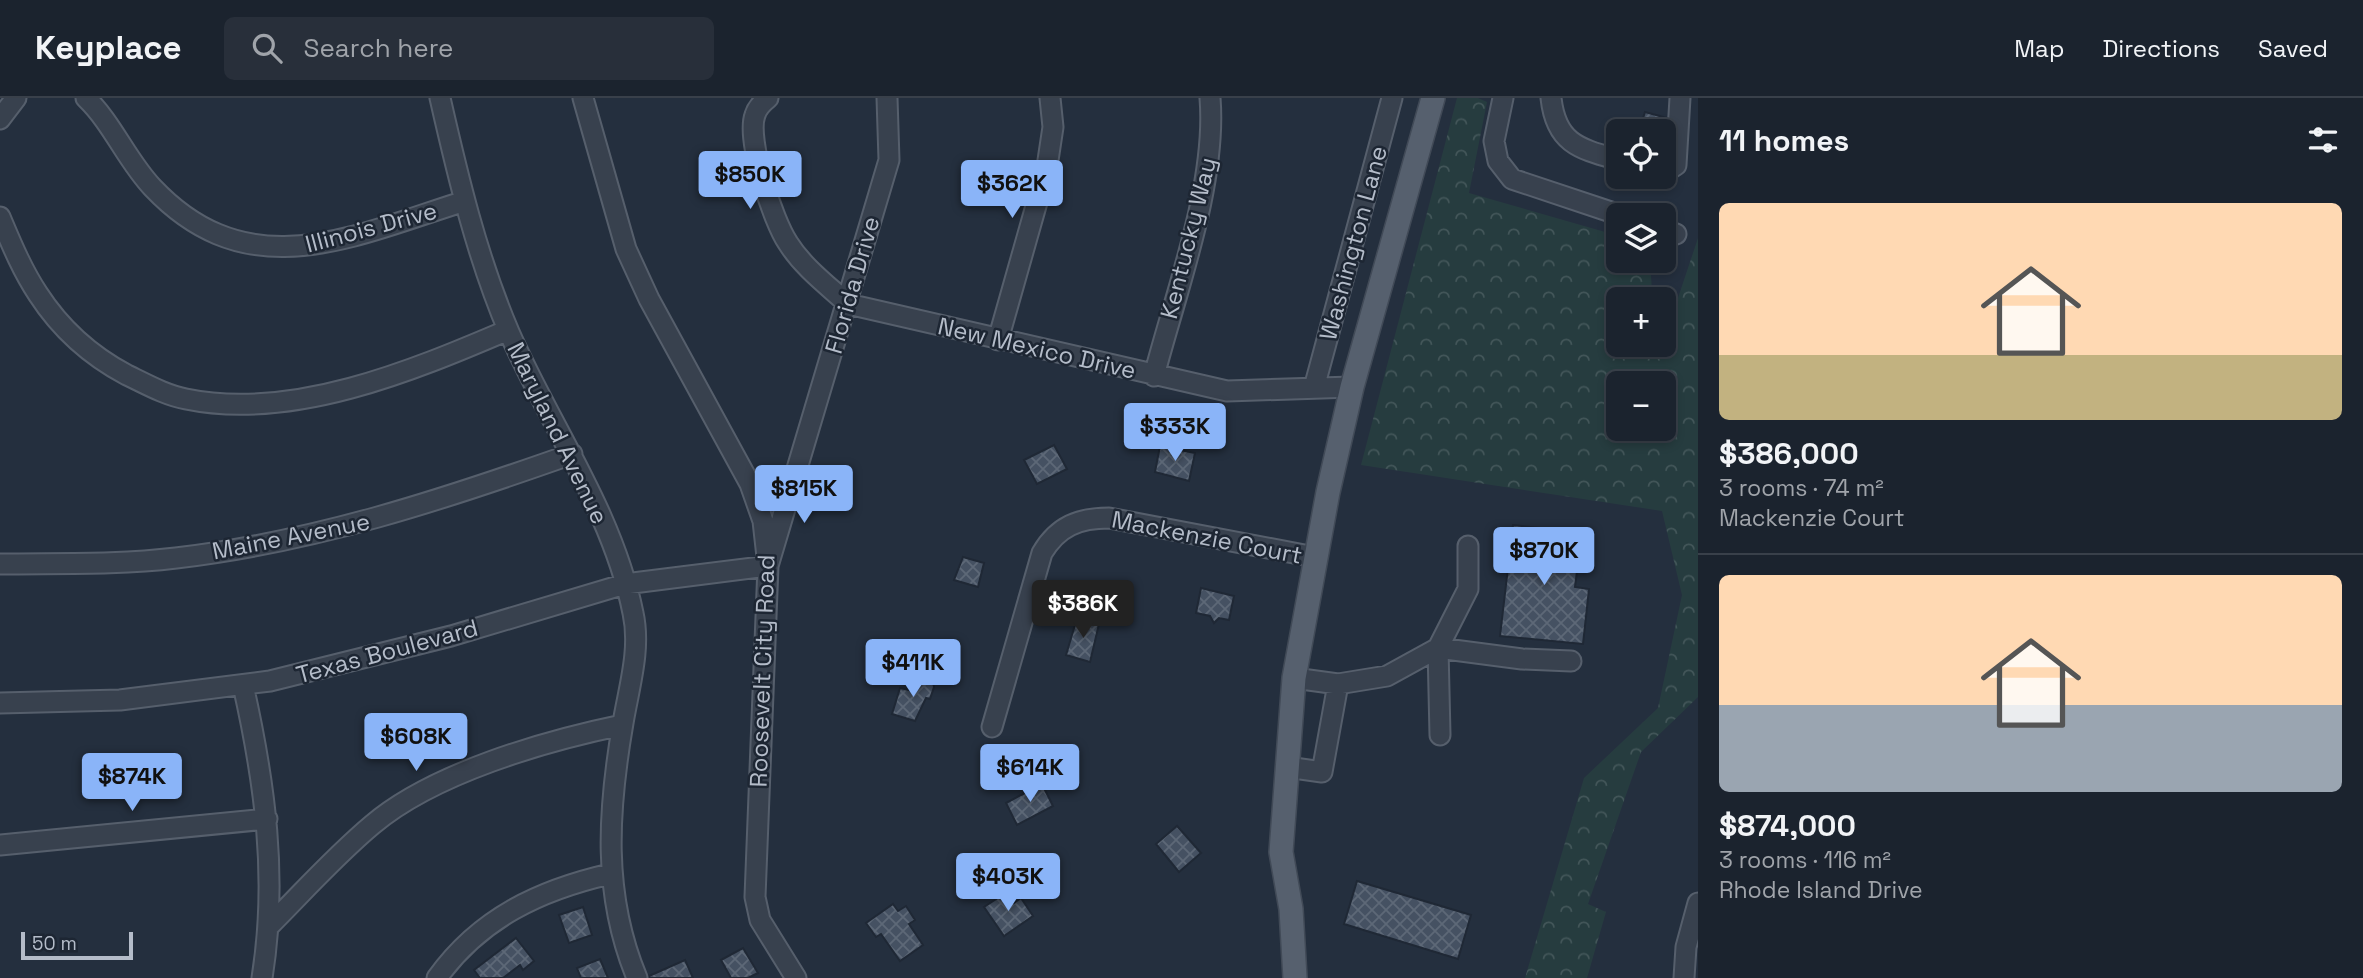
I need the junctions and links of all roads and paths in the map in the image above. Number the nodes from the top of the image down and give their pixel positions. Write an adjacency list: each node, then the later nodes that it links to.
1 (16, 98): 16 (street)
2 (86, 98): 19 (street, Illinois Drive)
3 (440, 98): 19 (street, Maryland Avenue)
4 (583, 98): 30 (street, Roosevelt City Road)
5 (768, 98): 22 (street)
6 (887, 98): 22 (street, Florida Drive)
7 (1050, 98): 24 (street)
8 (1210, 98): 25 (street, Kentucky Way)
9 (1392, 98): 27 (street, Washington Lane)
10 (1433, 98): 26 (main road)
11 (1503, 98): 20 (street)
12 (1552, 98): 17 (street)
13 (1661, 98): 14 (street)
14 (1675, 98)
15 (1680, 98): 18 (street)
16 (0, 119)
17 (1606, 157)
18 (1676, 165)
19 (465, 201): 23 (street, Maryland Avenue)
20 (1606, 210)
21 (0, 217): 23 (street)
22 (848, 304): 24 (street, New Mexico Drive); 29 (street, Florida Drive)
23 (508, 330): 28 (street, Maryland Avenue)
24 (998, 340): 25 (street, New Mexico Drive)
25 (1154, 376): 27 (street, New Mexico Drive)
26 (1352, 387): 27 (street, New Mexico Drive); 32 (main road)
27 (1314, 388)
28 (572, 454): 33 (street, Maine Avenue); 35 (street, Maryland Avenue)
29 (796, 470): 30 (street, Florida Drive); 34 (street, Florida Drive)
30 (757, 501): 34 (street, Roosevelt City Road)
31 (1468, 546): 36 (street)
32 (1315, 557): 38 (main road); 43 (street, Mackenzie Court)
33 (0, 564)
34 (768, 566): 35 (street, Texas Boulevard); 54 (street, Roosevelt City Road)
35 (625, 584): 40 (street, Texas Boulevard); 42 (street, Maryland Avenue)
36 (1438, 648): 37 (street); 39 (street); 44 (street)
37 (1571, 661)
38 (1294, 678): 39 (street); 45 (main road)
39 (1338, 684): 45 (street)
40 (243, 685): 41 (street, Texas Boulevard); 46 (street)
41 (0, 703)
42 (622, 725): 48 (street, Maryland Avenue); 50 (street)
43 (992, 727)
44 (1440, 735)
45 (1287, 767): 55 (main road)
46 (267, 818): 47 (street); 50 (street)
47 (0, 845)
48 (610, 874): 52 (street); 53 (street, Maryland Avenue)
49 (1698, 903): 56 (street)
50 (269, 926): 51 (street)
51 (262, 978)
52 (437, 978)
53 (637, 978)
54 (796, 978)
55 (1295, 978)
56 (1684, 978)

